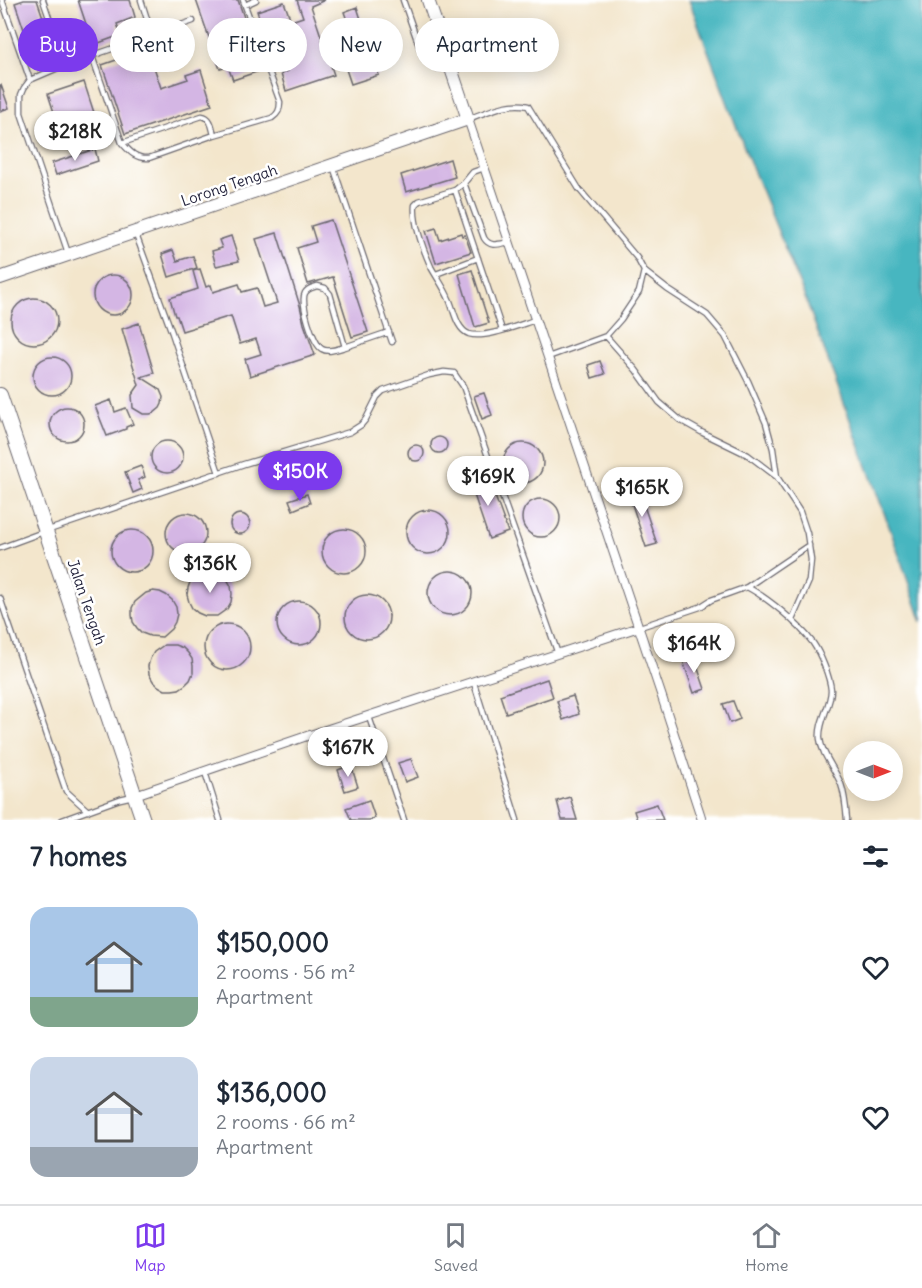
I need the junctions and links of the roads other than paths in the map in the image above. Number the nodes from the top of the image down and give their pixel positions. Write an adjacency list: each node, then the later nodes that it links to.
1 (2, 0): 15 (lane)
2 (43, 0): 8 (lane)
3 (141, 0): 9 (lane)
4 (256, 0): 7 (lane)
5 (403, 0): 11 (lane)
6 (428, 0): 10 (street)
7 (244, 3): 17 (lane)
8 (49, 18)
9 (147, 18)
10 (434, 18)
11 (415, 34)
12 (49, 72): 15 (lane)
13 (98, 72): 18 (lane)
14 (452, 72): 16 (street)
15 (30, 80): 25 (lane)
16 (468, 119): 19 (street, Lorong Tengah); 20 (street); 27 (lane)
17 (214, 135): 18 (lane); 18 (lane)
18 (122, 143)
19 (333, 166): 23 (street, Lorong Tengah); 32 (lane)
20 (484, 168): 21 (lane); 24 (street)
21 (464, 183): 22 (lane); 24 (lane)
22 (455, 190): 26 (lane); 28 (lane)
23 (135, 232): 25 (street, Lorong Tengah); 38 (lane)
24 (509, 242): 30 (street)
25 (69, 255): 29 (street, Lorong Tengah)
26 (478, 258): 28 (lane); 31 (lane)
27 (644, 271): 33 (lane); 39 (lane)
28 (435, 274): 31 (lane)
29 (0, 278)
30 (536, 320): 31 (lane); 36 (street)
31 (501, 330)
32 (389, 332): 34 (lane); 35 (lane)
33 (606, 336): 36 (lane); 39 (lane)
34 (392, 342)
35 (345, 347): 35 (lane)
36 (548, 357): 46 (street)
37 (0, 395): 40 (main road, Jalan Tengah)
38 (219, 473): 40 (lane); 47 (lane)
39 (777, 477): 41 (lane)
40 (46, 531): 42 (lane); 51 (main road, Jalan Tengah)
41 (809, 545): 43 (lane); 45 (lane)
42 (0, 548)
43 (747, 587): 45 (lane); 46 (lane)
44 (0, 598): 52 (lane)
45 (792, 620): 59 (lane)
46 (639, 627): 47 (street); 58 (street)
47 (558, 654): 48 (street)
48 (474, 682): 49 (street); 57 (lane)
49 (369, 717): 50 (street); 56 (lane)
50 (205, 772): 51 (street); 55 (lane)
51 (135, 795): 52 (lane); 54 (main road, Jalan Tengah)
52 (88, 811): 53 (lane)
53 (62, 820)
54 (143, 820)
55 (220, 820)
56 (404, 820)
57 (518, 820)
58 (702, 820)
59 (847, 820)

